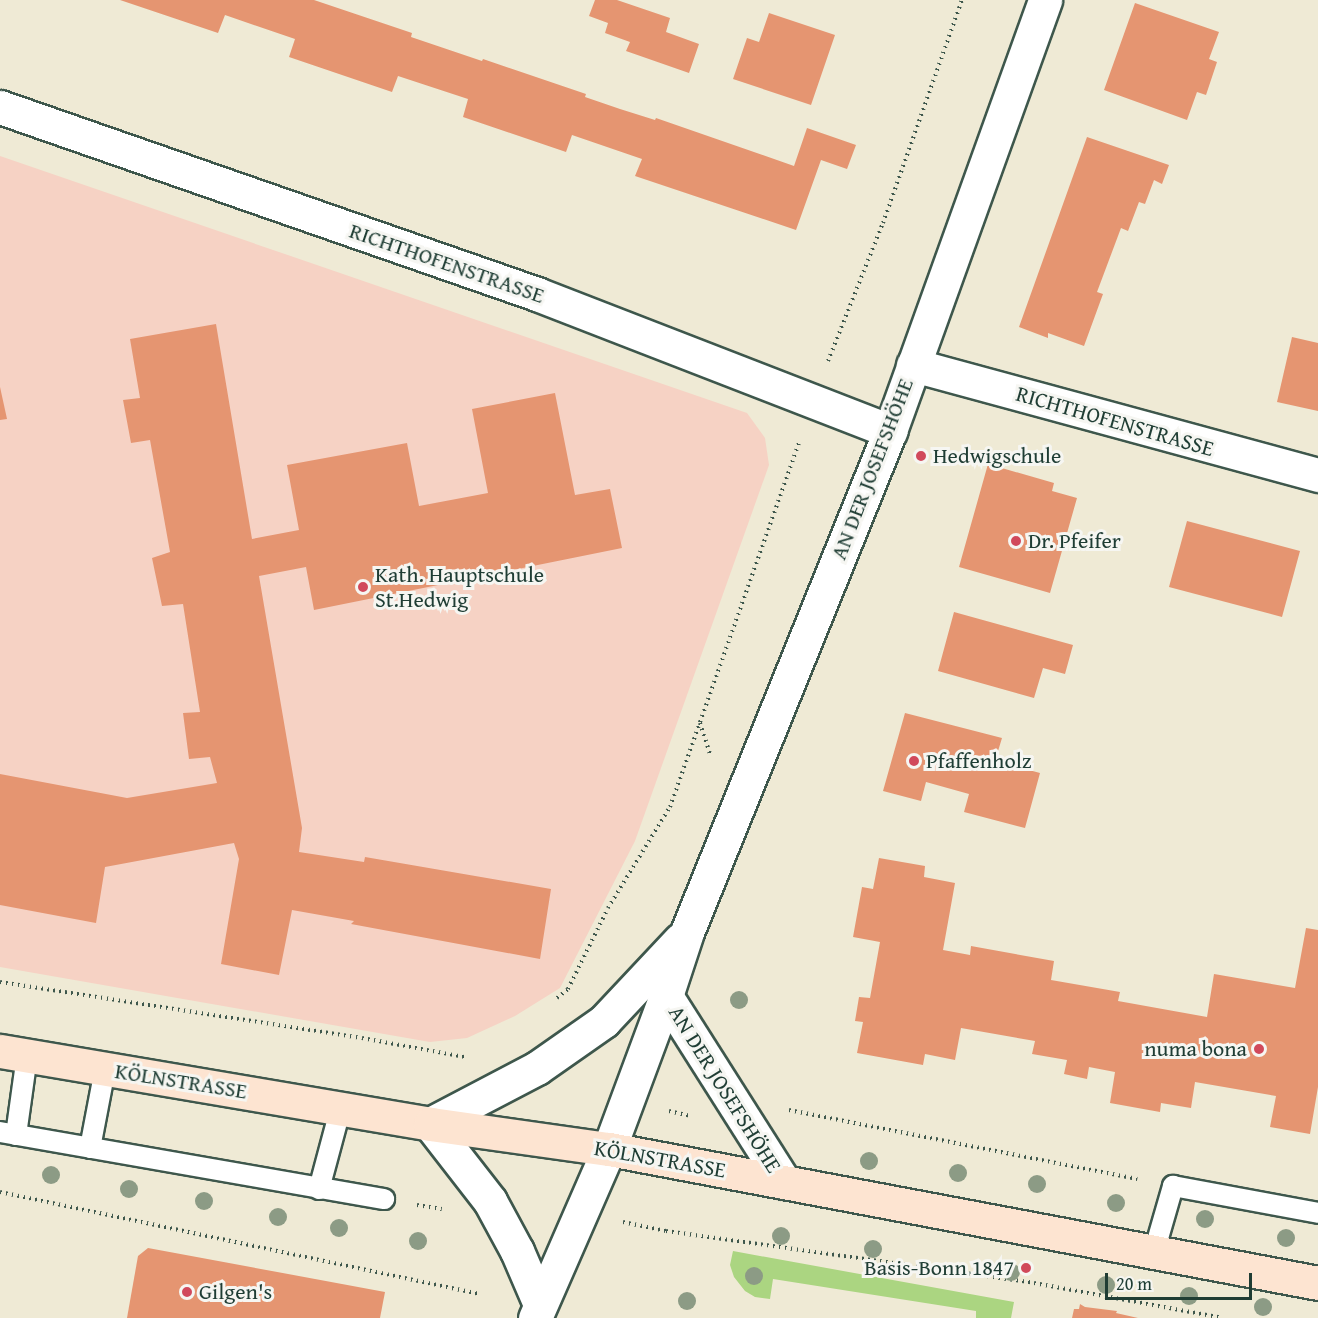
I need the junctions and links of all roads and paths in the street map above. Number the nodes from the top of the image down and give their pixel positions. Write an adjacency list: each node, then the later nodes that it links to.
1 (962, 0): 5 (path)
2 (1045, 0): 4 (street, AN DER JOSEFSHÖHE)
3 (0, 107): 5 (street, RICHTHOFENSTRASSE)
4 (913, 365): 6 (street, AN DER JOSEFSHÖHE); 7 (street, RICHTHOFENSTRASSE)
5 (813, 401): 6 (street, RICHTHOFENSTRASSE); 11 (path)
6 (890, 430): 8 (street, AN DER JOSEFSHÖHE)
7 (1318, 475)
8 (687, 932): 10 (street, AN DER JOSEFSHÖHE); 14 (street, AN DER JOSEFSHÖHE)
9 (0, 982): 14 (path)
10 (666, 996): 15 (street, AN DER JOSEFSHÖHE); 17 (street, AN DER JOSEFSHÖHE)
11 (550, 1005)
12 (14, 1054): 13 (main road, KÖLNSTRASSE); 19 (lane)
13 (105, 1069): 16 (main road, KÖLNSTRASSE); 20 (lane)
14 (524, 1075): 18 (street, AN DER JOSEFSHÖHE)
15 (627, 1102): 17 (path); 21 (street, AN DER JOSEFSHÖHE)
16 (341, 1107): 18 (main road, KÖLNSTRASSE); 24 (lane)
17 (741, 1111): 22 (street, AN DER JOSEFSHÖHE); 23 (path)
18 (430, 1124): 21 (main road, KÖLNSTRASSE); 27 (street)
19 (8, 1134): 20 (lane)
20 (90, 1148): 24 (lane)
21 (609, 1149): 22 (main road, KÖLNSTRASSE); 28 (street, AN DER JOSEFSHÖHE)
22 (784, 1182): 30 (main road, KÖLNSTRASSE)
23 (1173, 1186): 29 (lane); 30 (lane)
24 (319, 1189): 26 (lane)
25 (0, 1192): 32 (path)
26 (384, 1199): 27 (path)
27 (490, 1201): 33 (street)
28 (580, 1212): 33 (street, AN DER JOSEFSHÖHE); 34 (path)
29 (1318, 1213)
30 (1154, 1252): 31 (main road, KÖLNSTRASSE)
31 (1318, 1283)
32 (477, 1293)
33 (537, 1310)
34 (1222, 1318)

